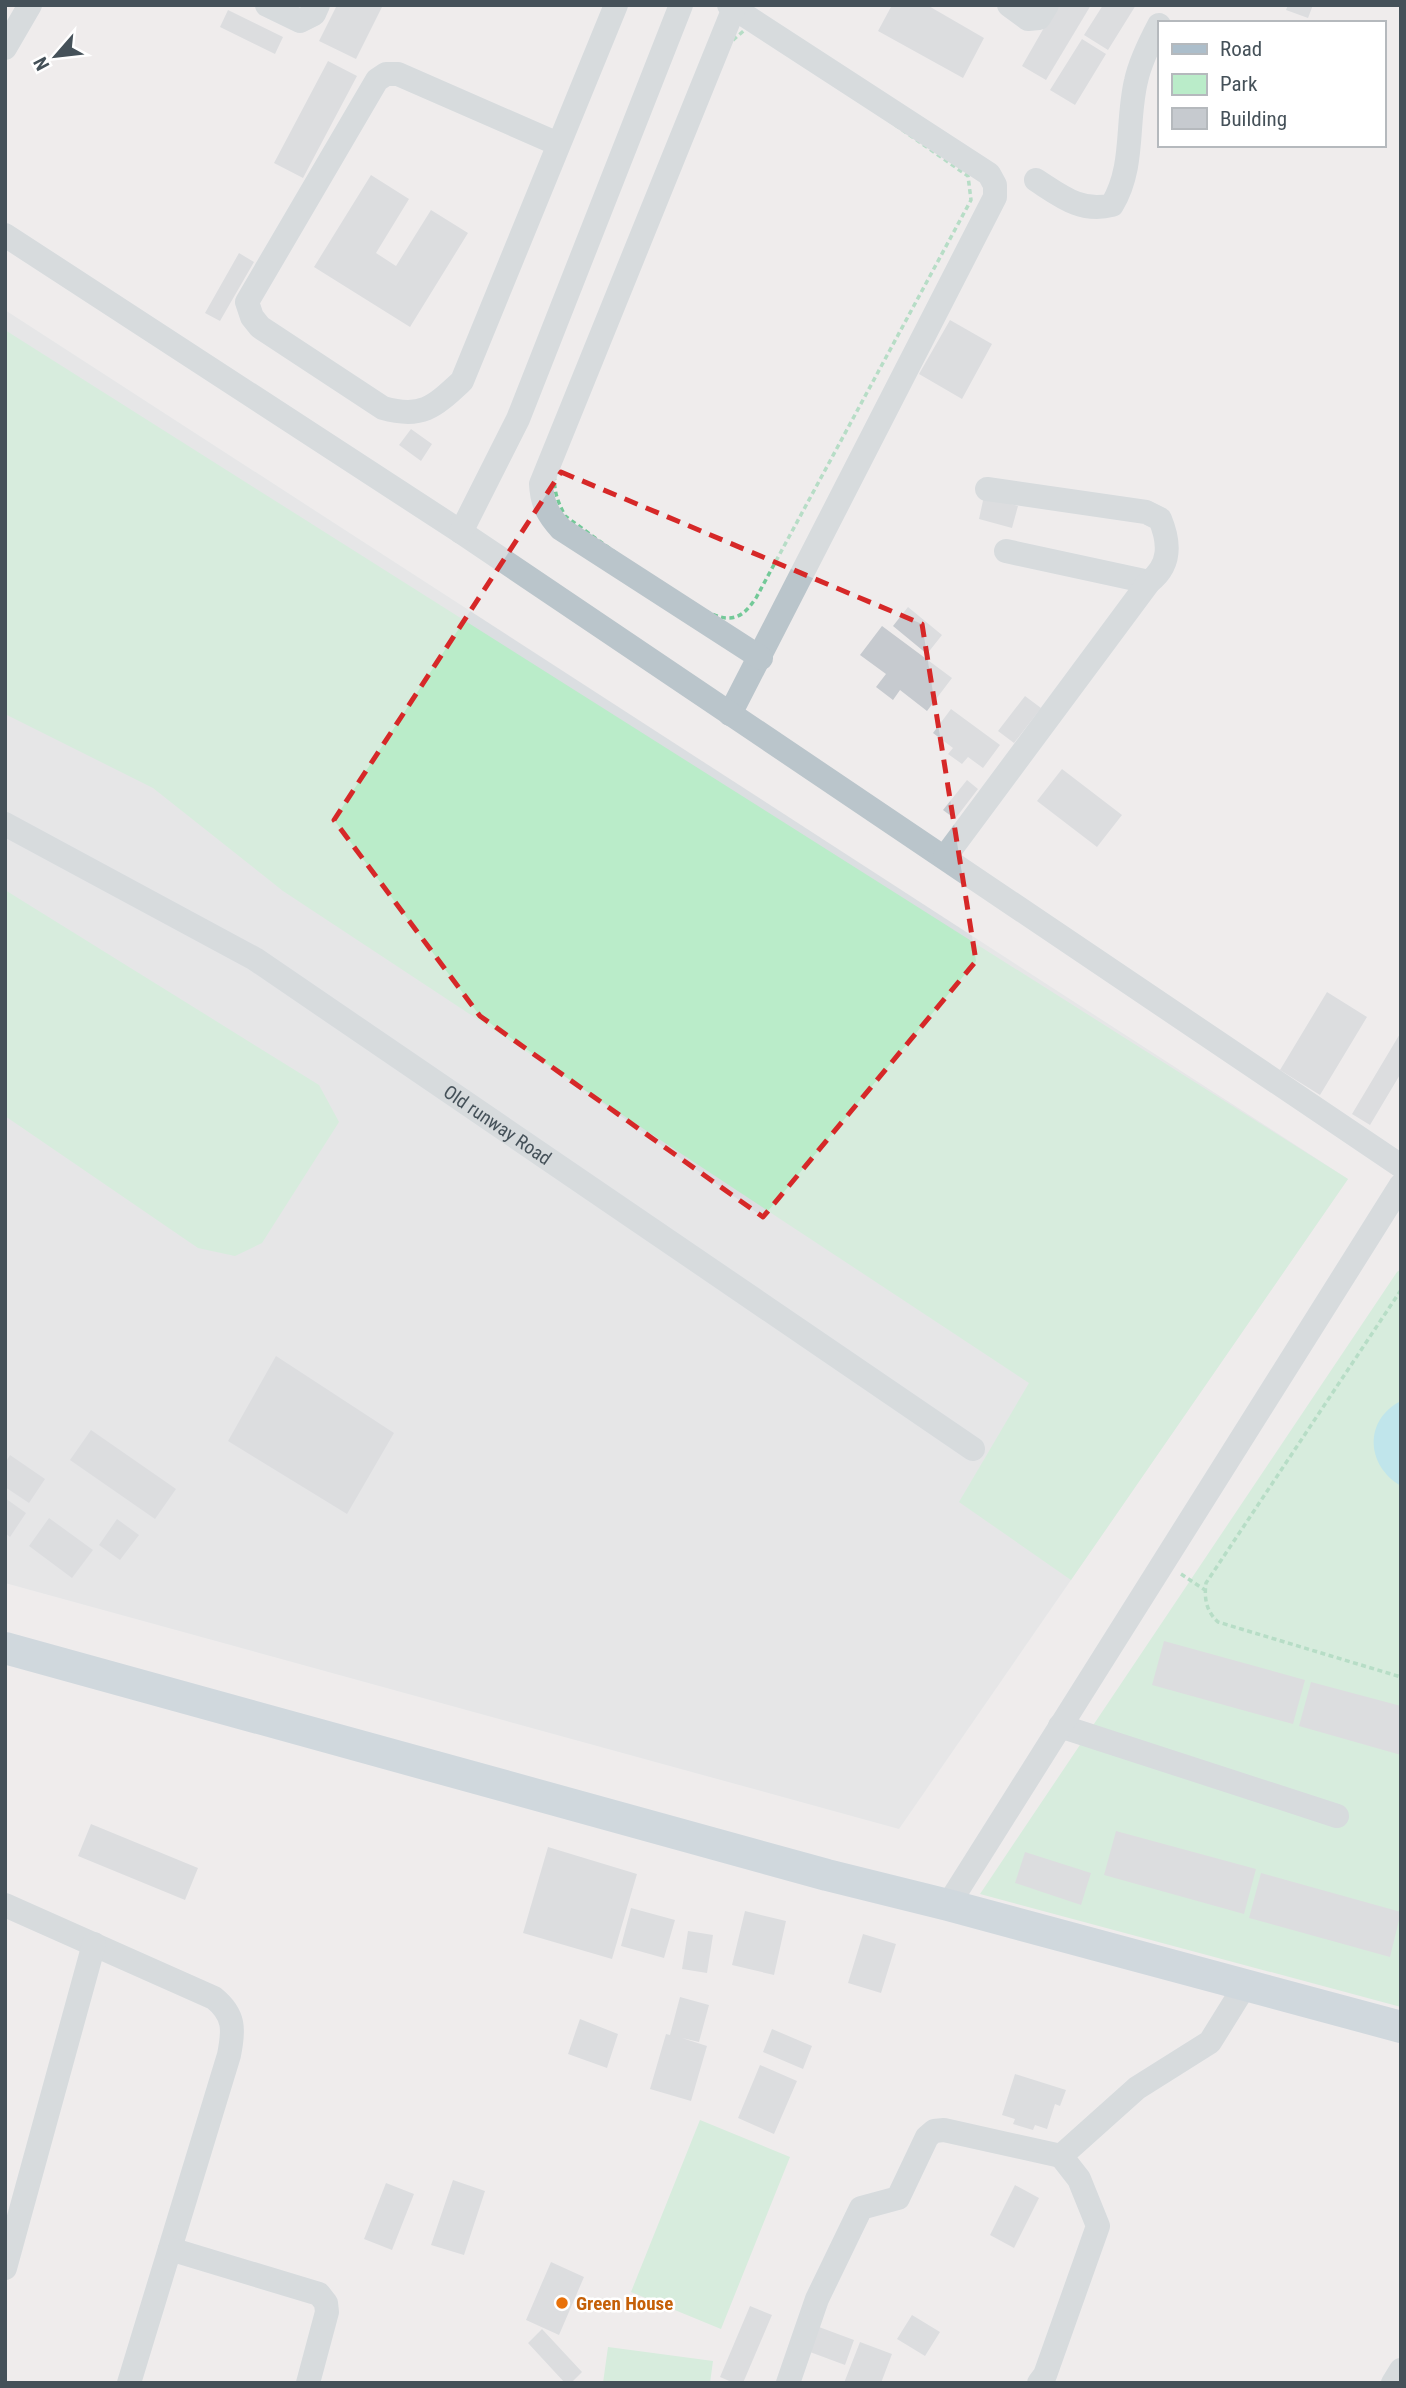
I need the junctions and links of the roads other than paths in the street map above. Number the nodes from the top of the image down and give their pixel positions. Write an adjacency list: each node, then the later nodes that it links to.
1 (30, 5): 12 (street)
2 (267, 5): 3 (street)
3 (318, 5)
4 (681, 5): 17 (street)
5 (1009, 5): 6 (street)
6 (1047, 5)
7 (1170, 5): 10 (street)
8 (615, 6): 13 (street)
9 (732, 7): 20 (street); 20 (street)
10 (1162, 21)
11 (1158, 29): 14 (street)
12 (5, 48)
13 (558, 144): 13 (street)
14 (1036, 180)
15 (5, 235): 17 (street)
16 (987, 489): 19 (street)
17 (461, 532): 21 (street)
18 (1006, 551): 19 (street)
19 (1149, 582): 23 (street)
20 (761, 658): 21 (street)
21 (730, 714): 23 (street)
22 (5, 824): 26 (street, Old runway Road)
23 (945, 857): 24 (street)
24 (1401, 1166)
25 (1401, 1185): 28 (street)
26 (973, 1449)
27 (5, 1648): 31 (main road)
28 (1060, 1727): 29 (street); 31 (street)
29 (1337, 1816)
30 (5, 1905): 32 (street)
31 (948, 1905): 33 (main road)
32 (94, 1944): 36 (street); 37 (street)
33 (1246, 1984): 34 (main road); 35 (street)
34 (1401, 2027)
35 (1061, 2156): 41 (street); 42 (street)
36 (170, 2249): 39 (street); 40 (street)
37 (5, 2268)
38 (1401, 2370): 43 (street)
39 (130, 2383)
40 (308, 2383)
41 (789, 2383)
42 (1039, 2383)
43 (1393, 2383)

